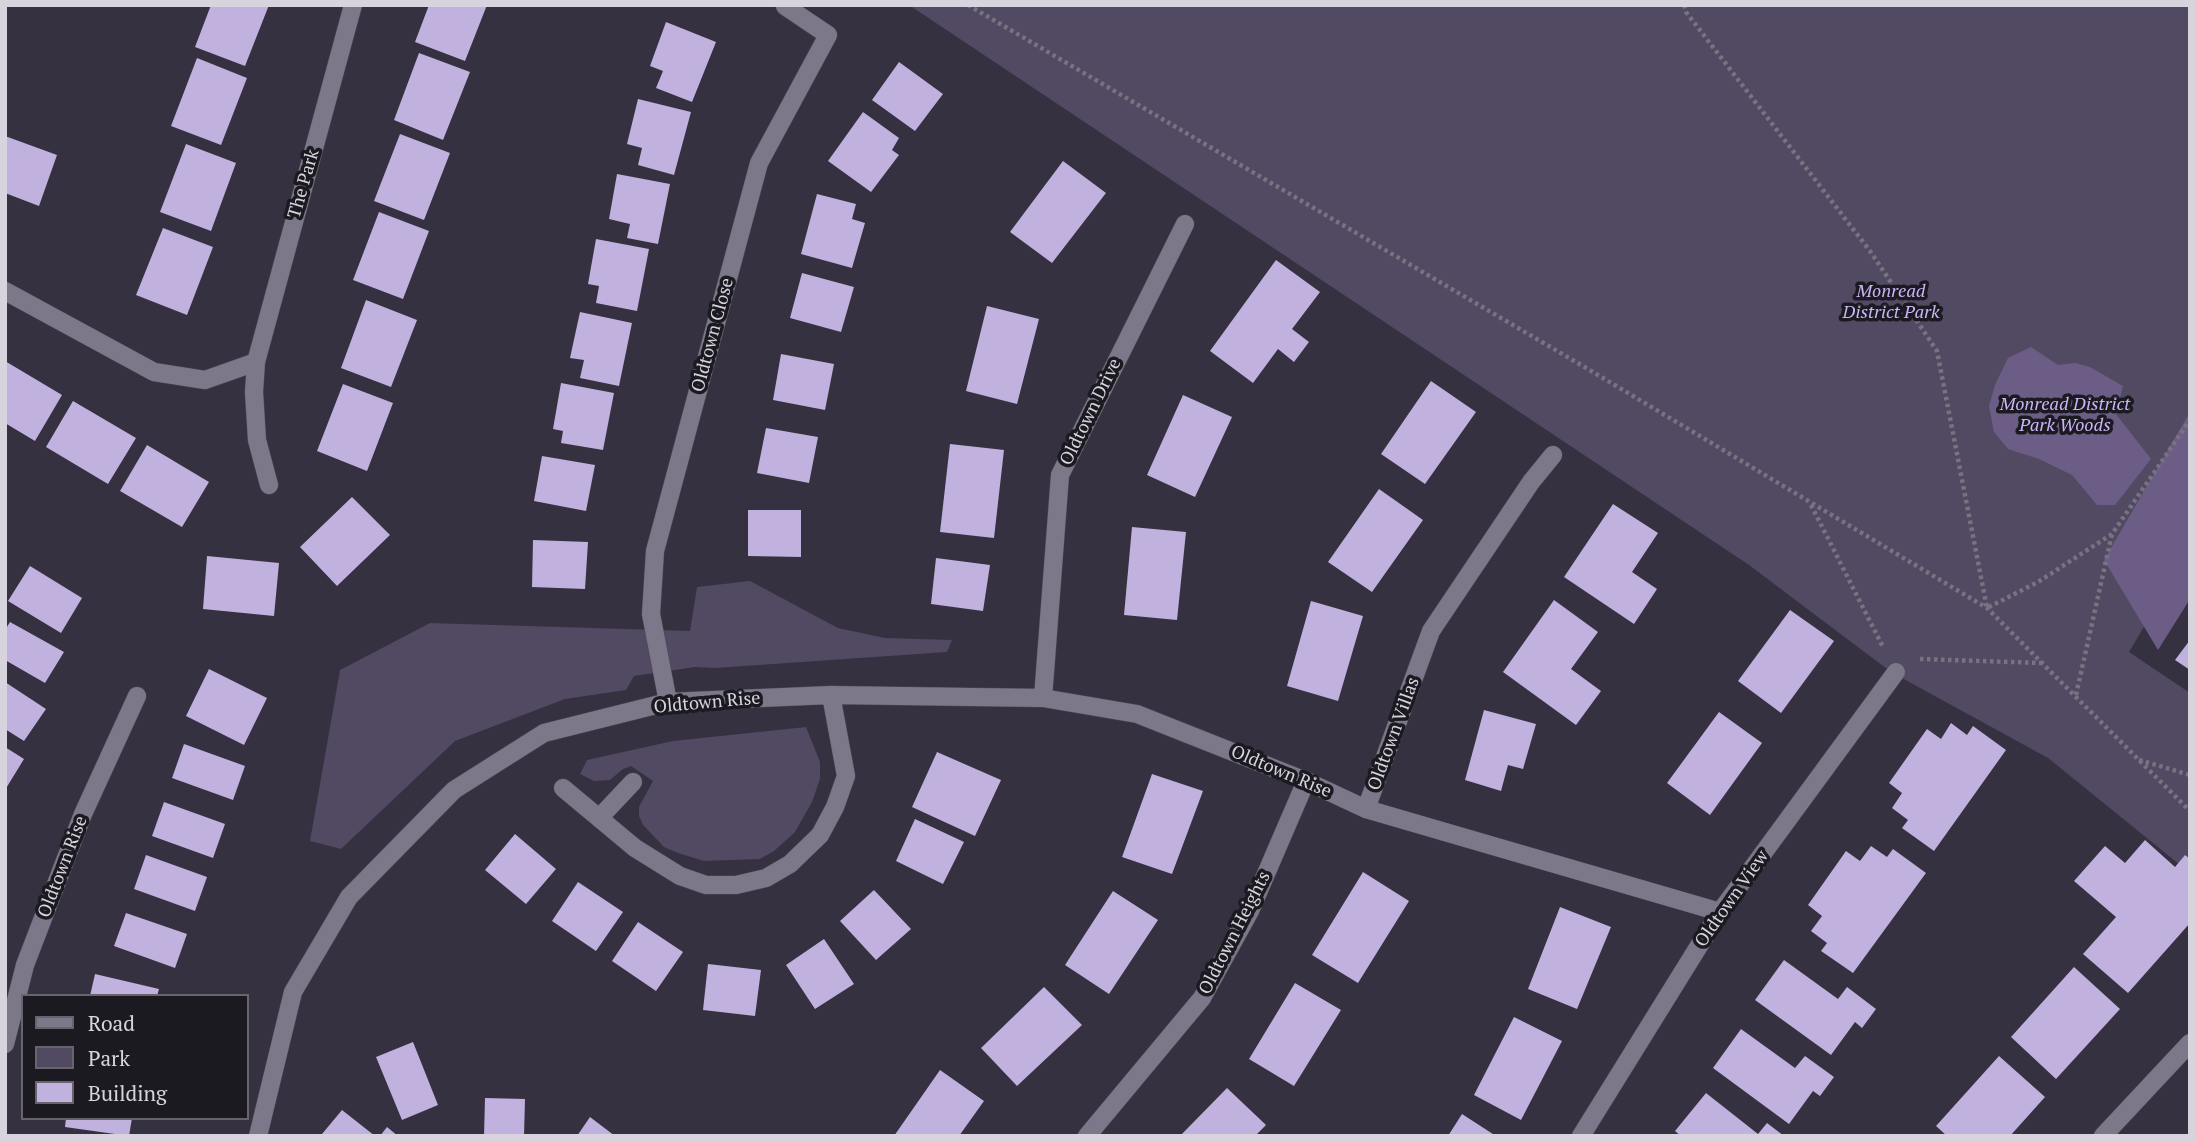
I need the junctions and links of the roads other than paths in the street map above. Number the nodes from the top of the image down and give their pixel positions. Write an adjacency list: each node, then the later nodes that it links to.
1 (353, 5): 5 (street, The Park)
2 (785, 6): 12 (street, Oldtown Close)
3 (1185, 223): 11 (street, Oldtown Drive)
4 (5, 291): 5 (street)
5 (256, 362): 7 (street, The Park)
6 (1553, 455): 16 (street, Oldtown Villas)
7 (269, 485)
8 (1892, 665): 18 (street, Oldtown View)
9 (137, 695): 20 (street, Oldtown Rise)
10 (831, 695): 11 (street, Oldtown Rise); 12 (street, Oldtown Rise); 17 (street)
11 (1043, 698): 13 (street, Oldtown Rise)
12 (668, 702): 21 (street, Oldtown Rise)
13 (1306, 781): 16 (street, Oldtown Rise); 22 (street, Oldtown Heights)
14 (633, 782): 17 (street)
15 (563, 788): 17 (street)
16 (1366, 809): 18 (street, Oldtown Villas)
17 (600, 817)
18 (1720, 912): 23 (street, Oldtown View)
19 (2190, 1043): 24 (street)
20 (5, 1044)
21 (258, 1136)
22 (1087, 1136)
23 (1581, 1136)
24 (2103, 1136)

